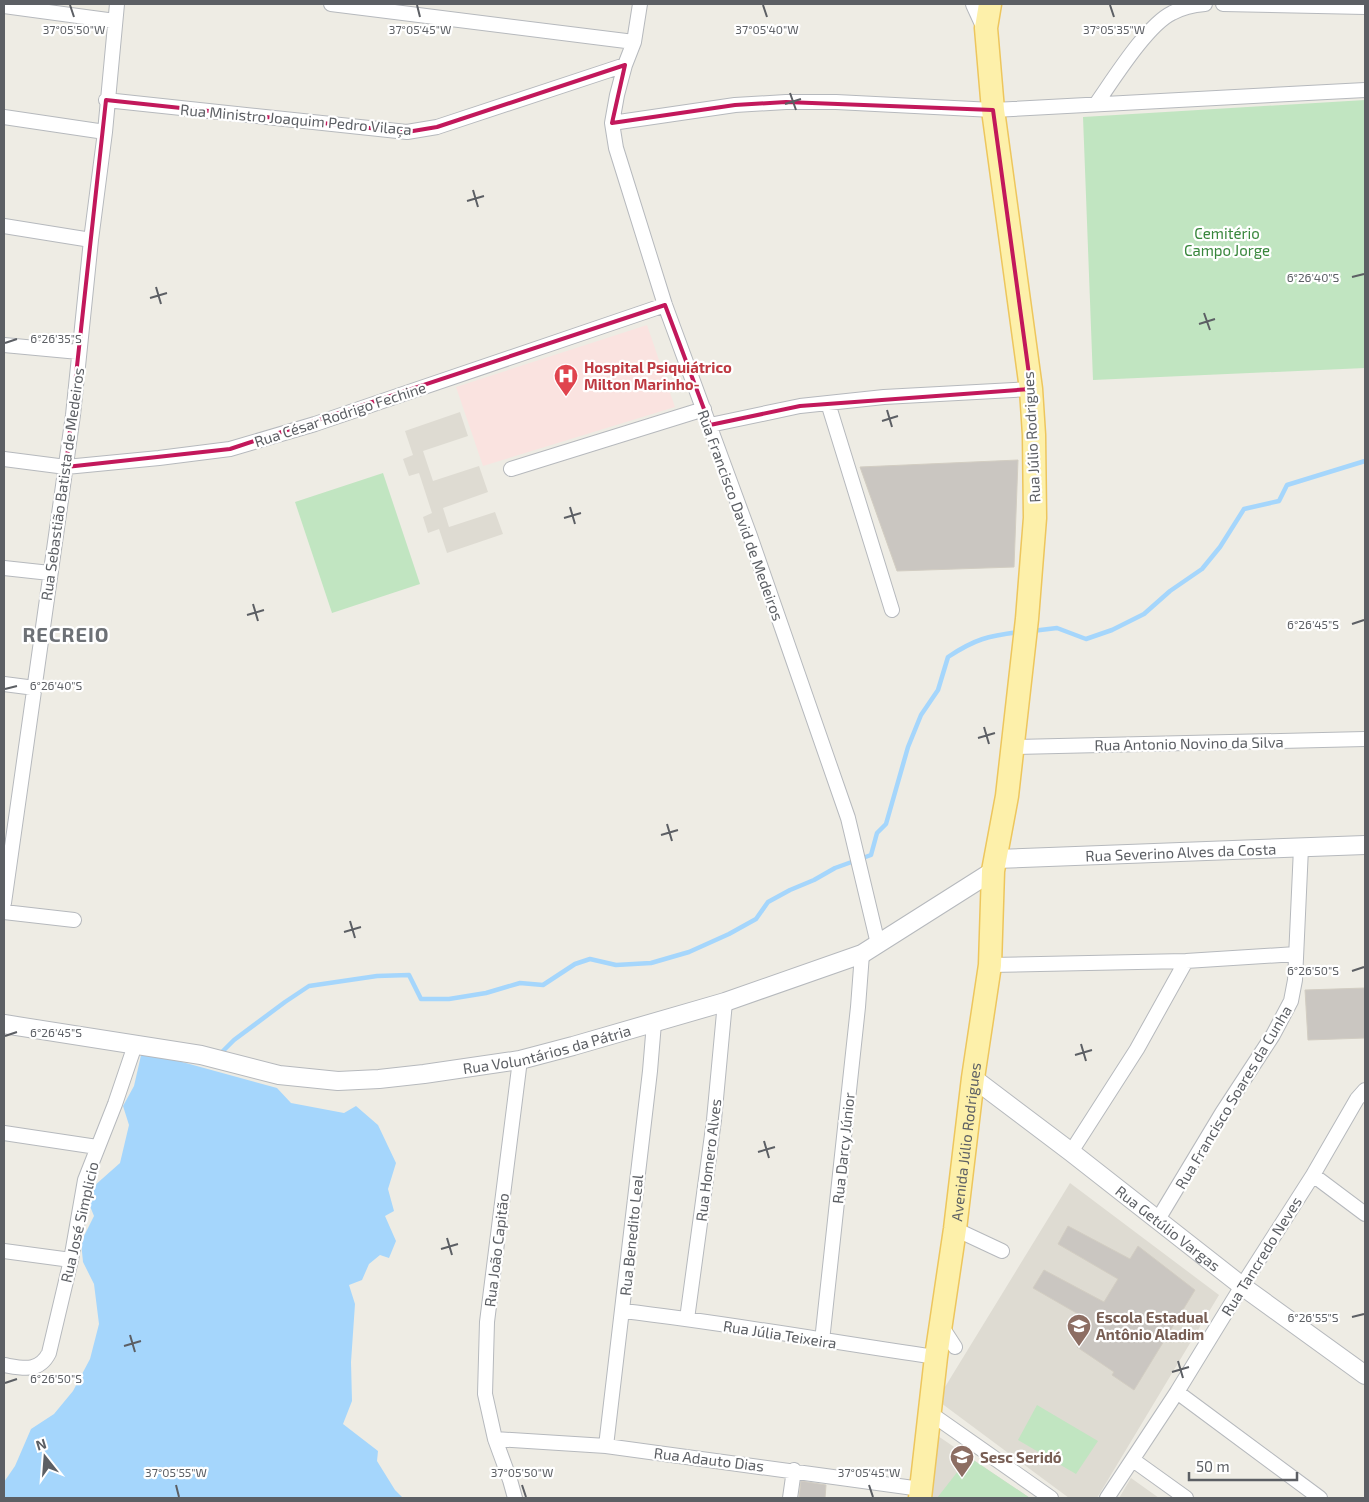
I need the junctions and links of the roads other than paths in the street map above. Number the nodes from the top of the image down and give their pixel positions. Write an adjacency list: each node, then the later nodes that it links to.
1 (116, 4): 10 (street, Rua Sebastião Batista de Medeiros)
2 (331, 4): 12 (street)
3 (640, 4): 12 (street, Rua Francisco David de Medeiros)
4 (975, 4): 11 (street)
5 (990, 4): 11 (main road, Rua Júlio Rodrigues)
6 (1205, 4): 16 (street)
7 (1223, 4): 9 (street)
8 (4, 6): 10 (street)
9 (1365, 7)
10 (115, 21): 15 (street, Rua Sebastião Batista de Medeiros)
11 (986, 28): 17 (main road, Rua Júlio Rodrigues)
12 (634, 42): 13 (street, Rua Francisco David de Medeiros)
13 (625, 65): 15 (street, Rua Ministro Joaquim Pedro Vilaça); 19 (street, Rua Francisco David de Medeiros)
14 (1365, 90): 16 (street)
15 (106, 100): 20 (street, Rua Sebastião Batista de Medeiros)
16 (1096, 104): 17 (street)
17 (993, 110): 19 (street); 26 (main road, Rua Júlio Rodrigues)
18 (4, 117): 20 (street)
19 (612, 123): 23 (street, Rua Francisco David de Medeiros)
20 (105, 132): 22 (street, Rua Sebastião Batista de Medeiros)
21 (4, 226): 22 (street)
22 (91, 240): 25 (street, Rua Sebastião Batista de Medeiros)
23 (665, 306): 28 (street, Rua Francisco David de Medeiros); 31 (street, Rua César Rodrigo Fechine)
24 (4, 345): 25 (street)
25 (79, 352): 31 (street, Rua Sebastião Batista de Medeiros)
26 (1031, 389): 27 (street); 39 (main road, Rua Júlio Rodrigues)
27 (828, 403): 29 (street); 35 (street)
28 (704, 409): 29 (street, Rua Francisco David de Medeiros); 32 (street)
29 (710, 426): 47 (street, Rua Francisco David de Medeiros)
30 (4, 459): 31 (street, Rua César Rodrigo Fechine)
31 (66, 467): 34 (street, Rua Sebastião Batista de Medeiros)
32 (511, 469)
33 (4, 568): 34 (street)
34 (50, 573): 37 (street, Rua Sebastião Batista de Medeiros)
35 (892, 610)
36 (4, 684): 37 (street)
37 (35, 688): 40 (street, Rua Sebastião Batista de Medeiros)
38 (1365, 739): 39 (street, Rua Antonio Novino da Silva)
39 (1013, 747): 43 (main road, Rua Júlio Rodrigues)
40 (10, 802): 44 (street, Rua Sebastião Batista de Medeiros)
41 (1365, 845): 42 (street, Rua Severino Alves da Costa)
42 (1301, 848): 43 (street, Rua Severino Alves da Costa); 49 (street, Rua Francisco Soares da Cunha)
43 (995, 865): 47 (street, Rua Voluntários da Pátria); 51 (main road, Avenida Júlio Rodrigues)
44 (4, 902)
45 (4, 912): 46 (street)
46 (74, 920)
47 (878, 944): 48 (street, Rua Voluntários da Pátria)
48 (862, 954): 52 (street, Rua Voluntários da Pátria); 72 (street, Rua Darcy Júnior)
49 (1296, 954): 50 (street); 64 (street, Rua Francisco Soares da Cunha)
50 (1186, 961): 51 (street); 61 (street)
51 (990, 966): 57 (main road, Avenida Júlio Rodrigues)
52 (725, 1002): 53 (street, Rua Voluntários da Pátria); 71 (street, Rua Homero Alves)
53 (654, 1023): 56 (street, Rua Voluntários da Pátria); 70 (street, Rua Benedito Leal)
54 (4, 1024): 55 (street, Rua Voluntários da Pátria)
55 (135, 1044): 56 (street, Rua Voluntários da Pátria); 60 (street, Rua José Simplicio)
56 (520, 1060): 78 (street, Rua João Capitão)
57 (973, 1078): 61 (street, Rua Getúlio Vargas); 65 (main road, Avenida Júlio Rodrigues)
58 (1365, 1090): 62 (street, Rua Tancredo Neves)
59 (4, 1133): 60 (street)
60 (97, 1147): 68 (street, Rua José Simplicio)
61 (1071, 1152): 64 (street, Rua Getúlio Vargas)
62 (1313, 1175): 63 (street); 69 (street, Rua Tancredo Neves)
63 (1365, 1214)
64 (1158, 1221): 69 (street, Rua Getúlio Vargas)
65 (955, 1229): 67 (street); 73 (main road, Avenida Júlio Rodrigues)
66 (4, 1251): 68 (street)
67 (1002, 1251)
68 (71, 1260): 74 (street, Rua José Simplicio)
69 (1242, 1286): 75 (street, Rua Getúlio Vargas); 76 (street, Rua Tancredo Neves)
70 (623, 1311): 71 (street, Rua Júlia Teixeira); 79 (street, Rua Benedito Leal)
71 (687, 1318): 72 (street, Rua Júlia Teixeira)
72 (822, 1341): 73 (street, Rua Júlia Teixeira)
73 (946, 1352): 77 (main road, Avenida Júlio Rodrigues)
74 (4, 1365)
75 (1365, 1375)
76 (1177, 1392): 80 (street, Rua Tancredo Neves); 88 (street)
77 (930, 1413): 82 (main road); 85 (street)
78 (495, 1439): 79 (street, Rua Adauto Dias); 83 (street, Rua João Capitão)
79 (606, 1446): 81 (street, Rua Adauto Dias)
80 (1133, 1460): 86 (street, Rua Tancredo Neves); 87 (street)
81 (794, 1470): 82 (street, Rua Adauto Dias); 84 (street)
82 (921, 1493)
83 (515, 1498)
84 (790, 1498)
85 (1051, 1498)
86 (1107, 1498)
87 (1186, 1498)
88 (1320, 1498)

